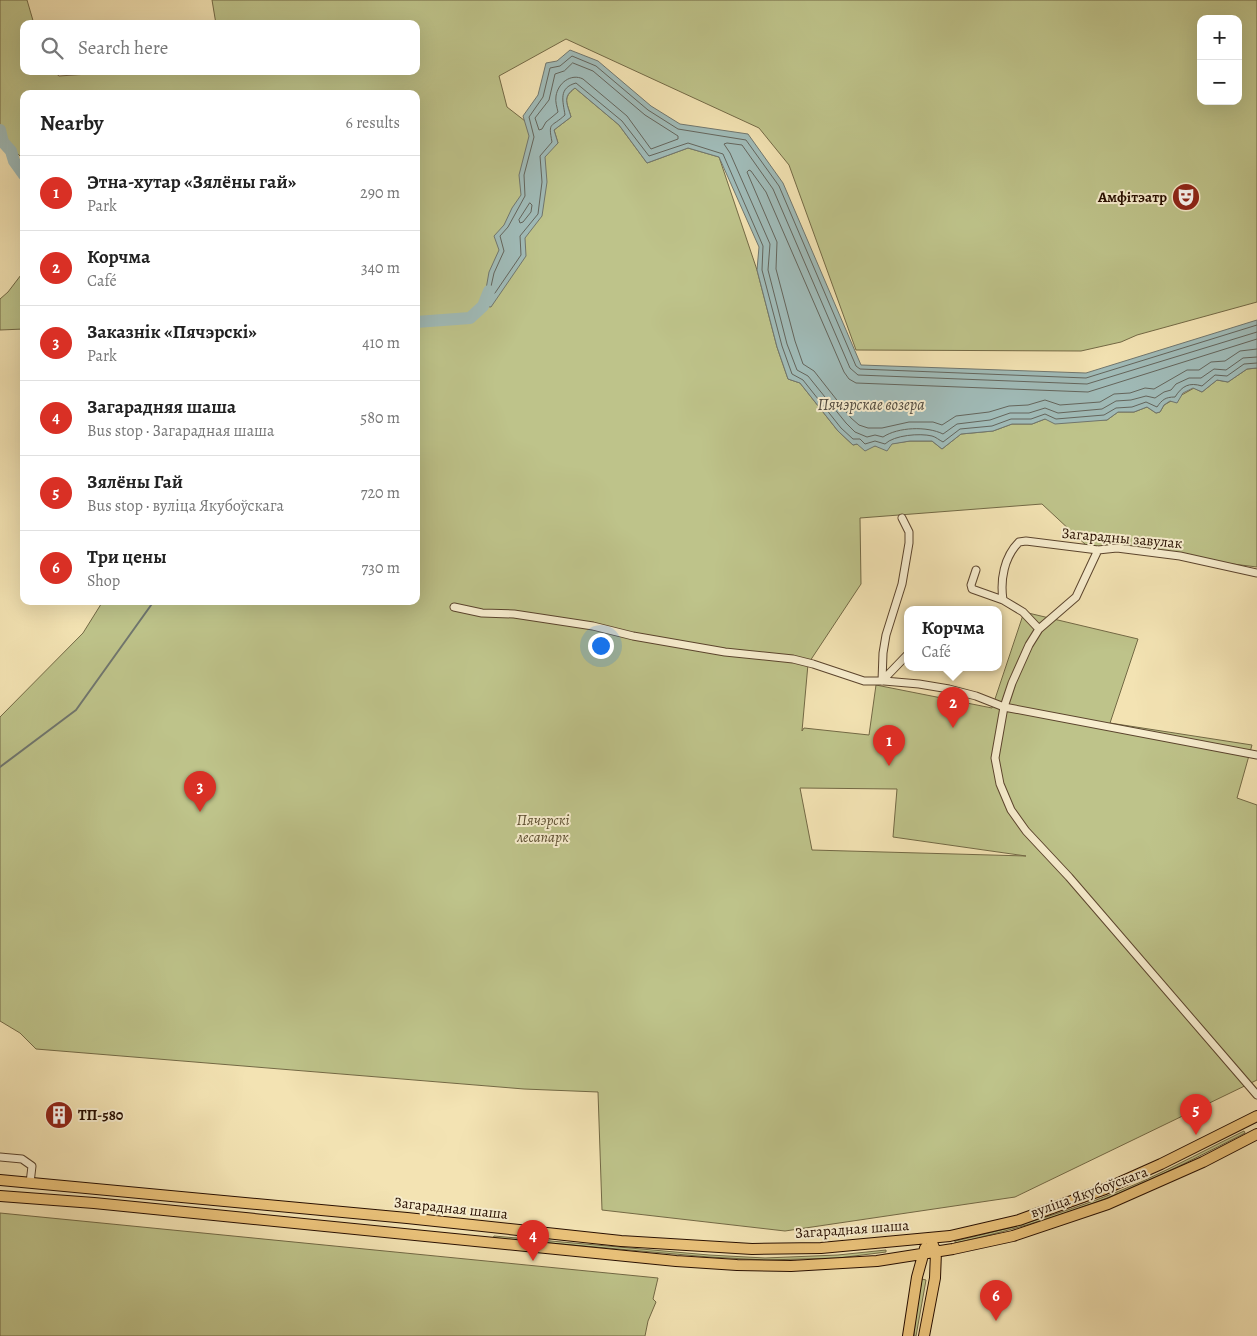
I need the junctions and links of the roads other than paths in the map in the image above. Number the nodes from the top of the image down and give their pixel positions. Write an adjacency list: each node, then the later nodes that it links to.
1 (902, 518): 9 (street)
2 (1098, 550): 4 (street, Загарадны завулак); 5 (street, Загарадны завулак); 7 (street)
3 (976, 570): 5 (street)
4 (1257, 573)
5 (1003, 600): 7 (street)
6 (454, 607): 9 (street)
7 (1039, 629): 10 (street)
8 (904, 658): 9 (street)
9 (882, 681): 10 (street)
10 (1004, 707): 11 (street); 12 (street)
11 (1257, 755)
12 (1257, 1095)
13 (1257, 1116): 19 (main road, вуліца Якубоўскага)
14 (1257, 1134): 20 (main road, вуліца Якубоўскага)
15 (0, 1157): 17 (street)
16 (0, 1180): 17 (main road, Загарадная шаша)
17 (30, 1183): 19 (main road, Загарадная шаша)
18 (0, 1196): 21 (main road, Загарадная шаша)
19 (930, 1238): 20 (main road); 21 (main road)
20 (936, 1252): 21 (main road, вуліца Якубоўскага); 23 (main road)
21 (922, 1253): 22 (main road)
22 (908, 1336)
23 (924, 1336)

